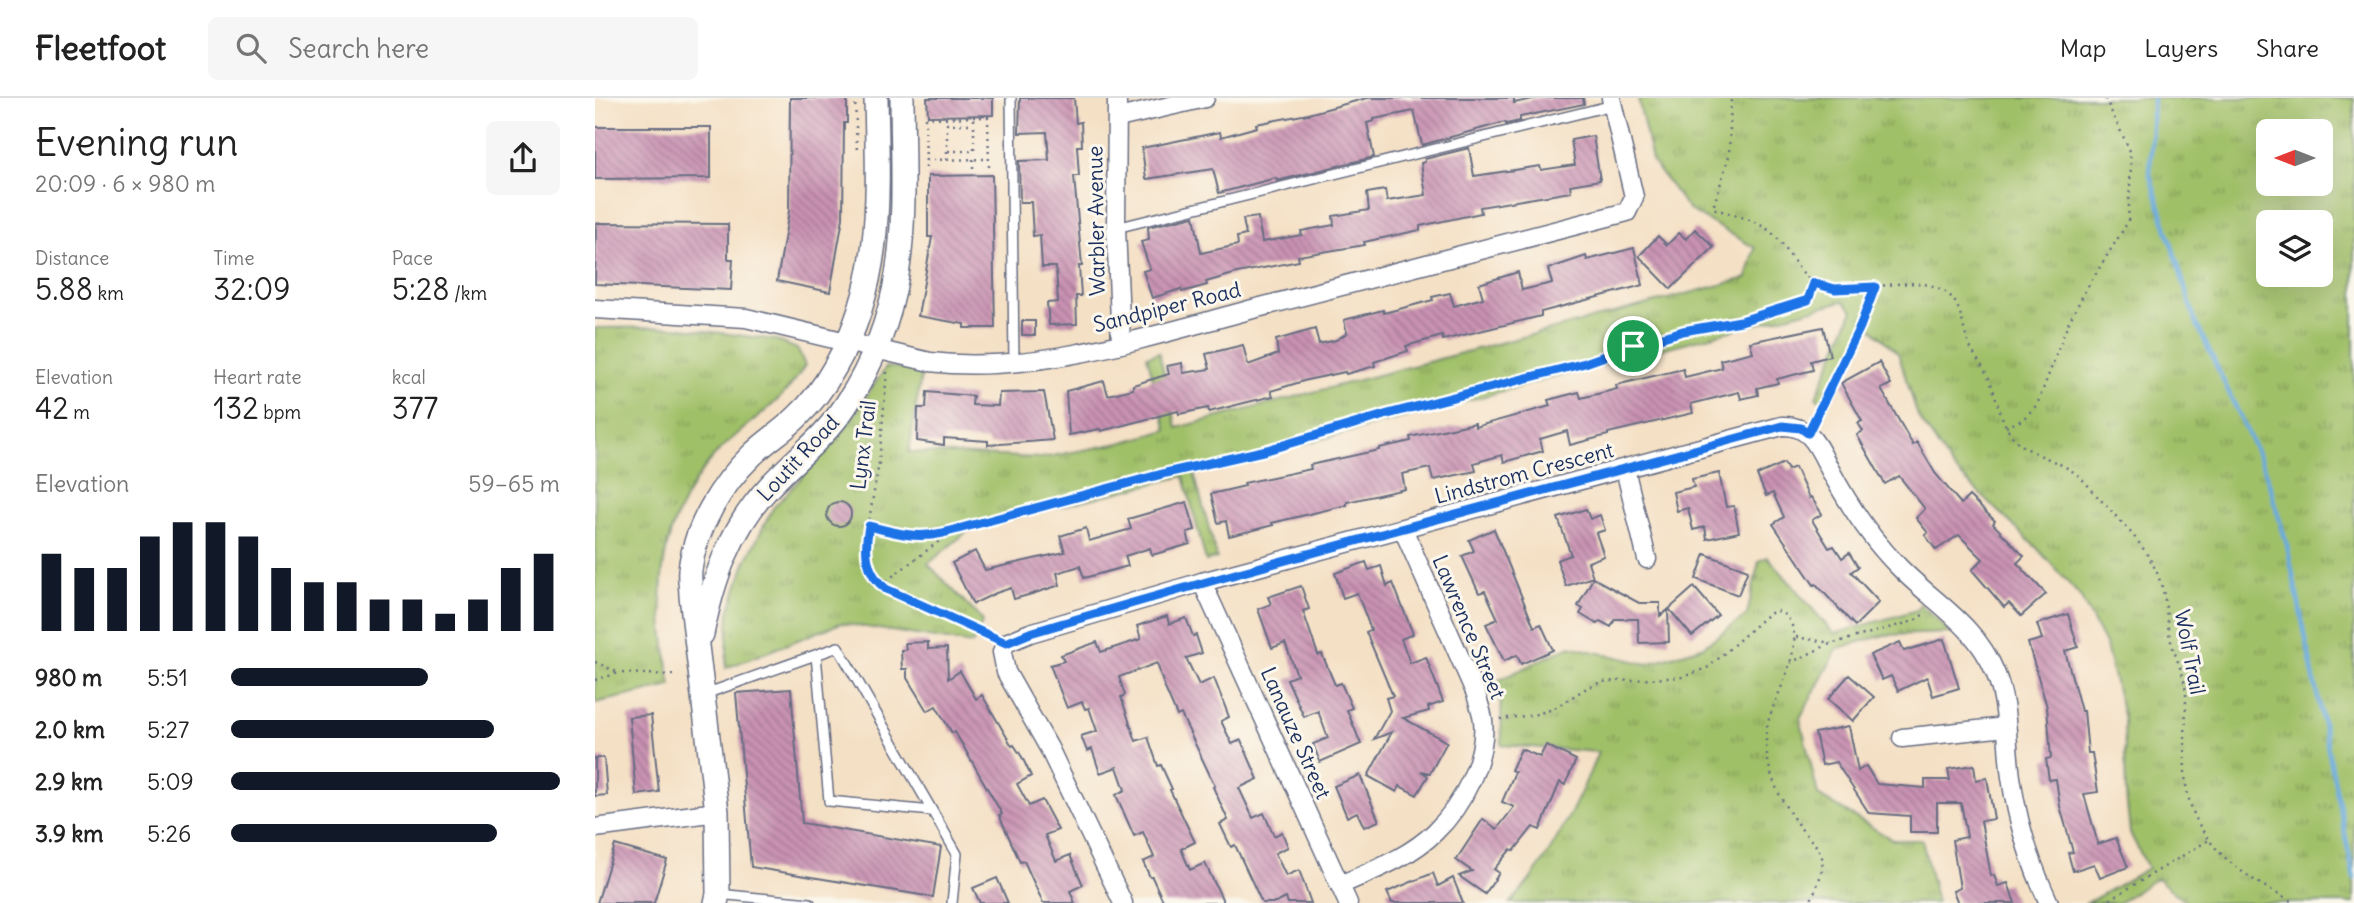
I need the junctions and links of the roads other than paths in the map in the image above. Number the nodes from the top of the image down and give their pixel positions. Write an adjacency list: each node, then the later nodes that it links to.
1 (876, 98): 10 (street, Loutit Road)
2 (902, 98): 12 (street, Loutit Road)
3 (1011, 98): 13 (lane)
4 (1117, 98): 7 (street, Warbler Avenue)
5 (1205, 98): 7 (street)
6 (1612, 102): 8 (lane); 11 (street, Sandpiper Road)
7 (1118, 118): 8 (street, Warbler Avenue)
8 (1116, 228): 11 (street, Warbler Avenue)
9 (595, 309): 10 (street, Sandpiper Road)
10 (847, 342): 12 (street, Sandpiper Road); 18 (street, Loutit Road)
11 (1121, 344): 13 (street, Sandpiper Road)
12 (885, 351): 13 (street, Sandpiper Road); 18 (street, Loutit Road)
13 (1014, 364)
14 (1625, 469): 15 (street, Lindstrom Crescent); 16 (street); 21 (street, Lindstrom Crescent)
15 (1403, 530): 17 (street, Lindstrom Crescent); 26 (street, Lawrence Street)
16 (1647, 559)
17 (1202, 582): 26 (street, Lanauze Street); 31 (street, Lindstrom Crescent)
18 (698, 649): 20 (street, Loutit Road)
19 (816, 655): 20 (lane); 23 (lane); 23 (lane)
20 (704, 695): 24 (street, Loutit Road)
21 (2006, 727): 22 (street); 33 (street)
22 (1902, 738)
23 (932, 811): 30 (lane)
24 (717, 812): 25 (street); 27 (street, Loutit Road)
25 (595, 828)
26 (1340, 885): 32 (street, Lanauze Street)
27 (717, 899): 28 (lane)
28 (803, 903): 29 (lane)
29 (810, 903)
30 (952, 903)
31 (1123, 903)
32 (1348, 903)
33 (2049, 903)

